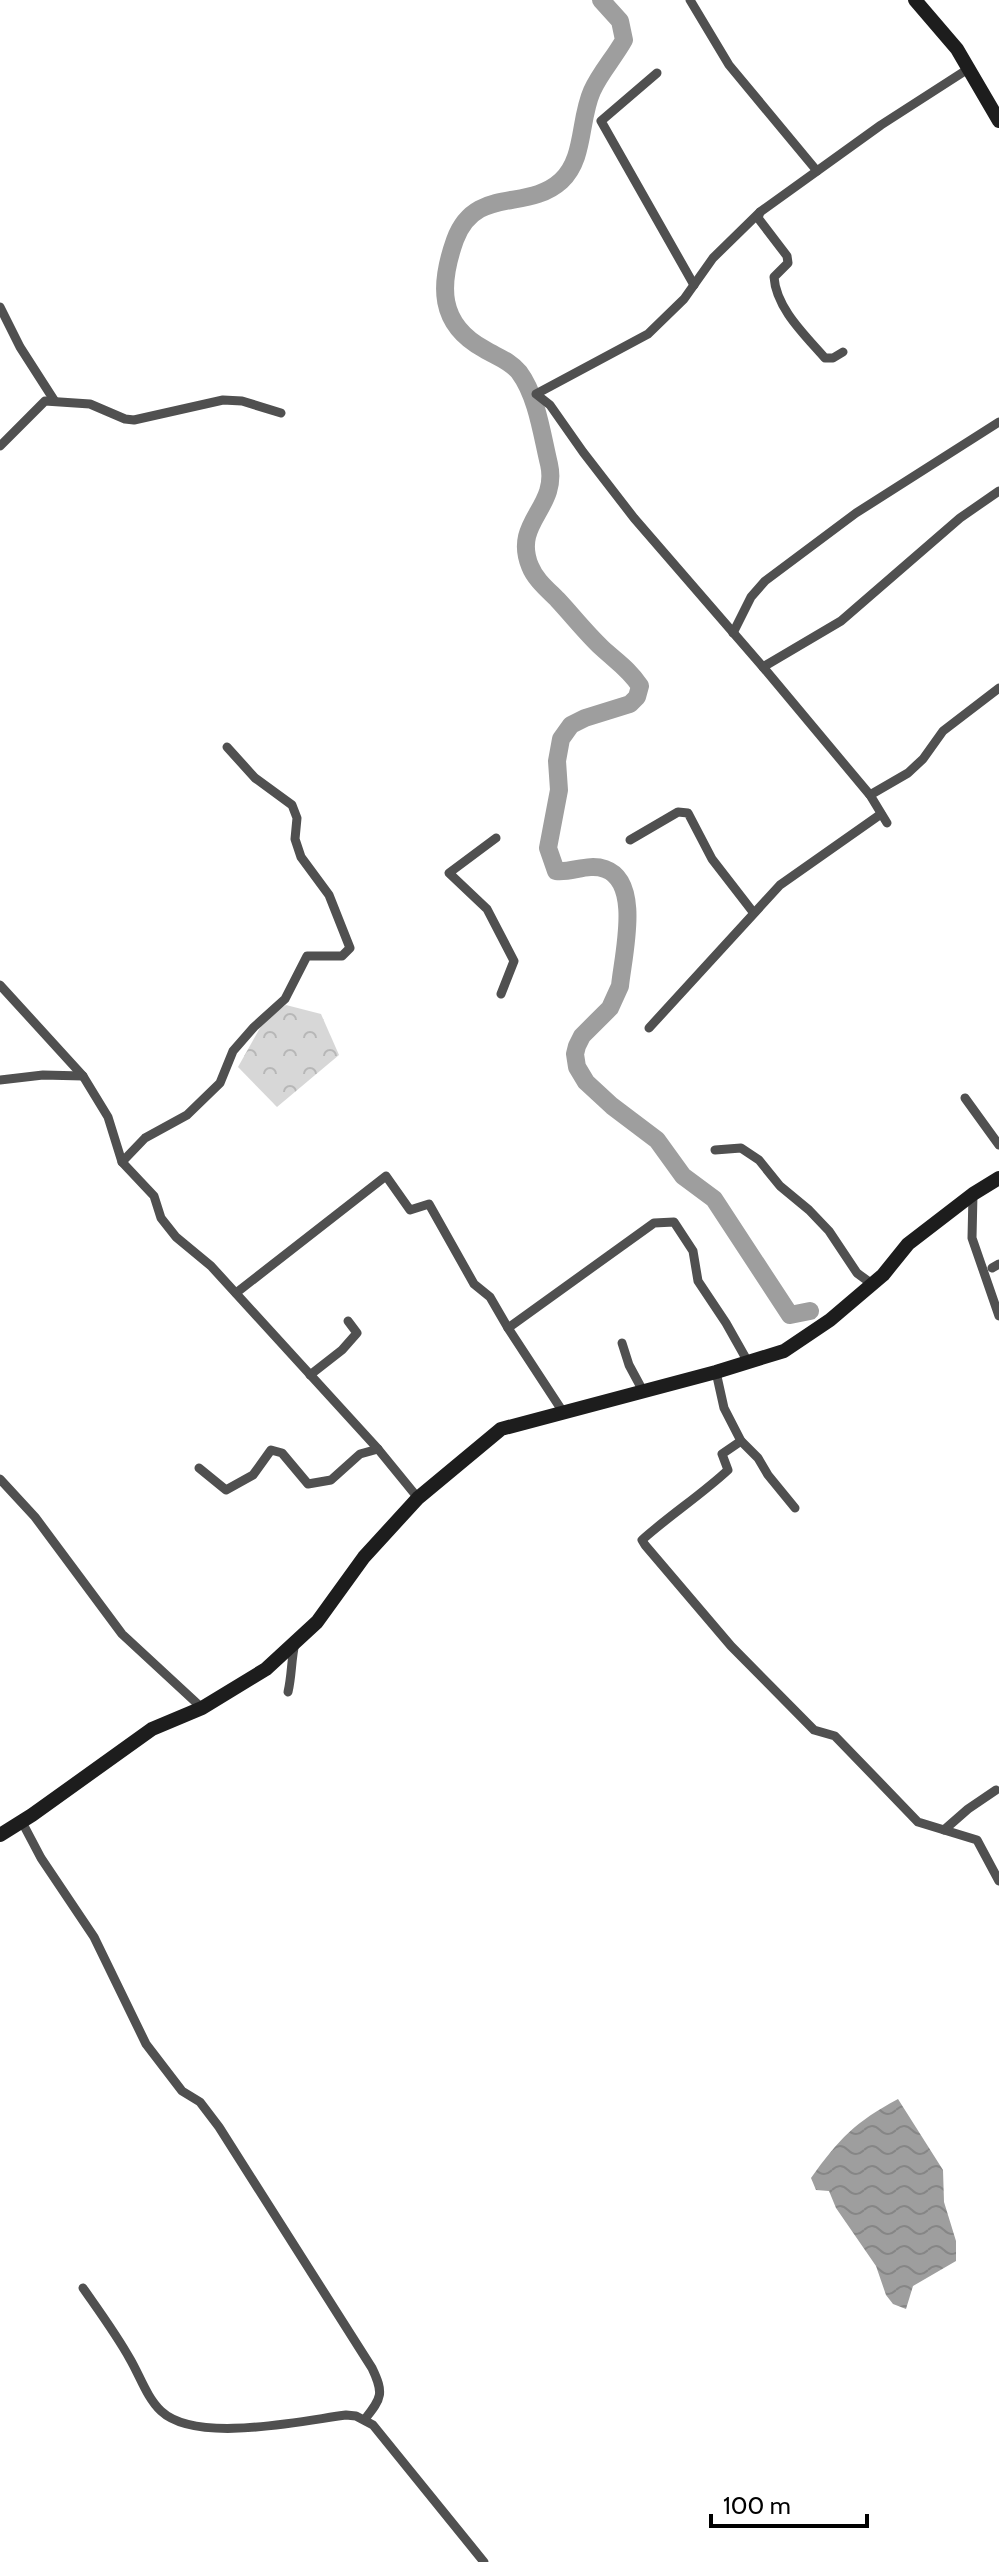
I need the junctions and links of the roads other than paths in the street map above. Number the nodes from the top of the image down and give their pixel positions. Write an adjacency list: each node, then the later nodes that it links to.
1 (690, 0): 6 (street)
2 (915, 0): 3 (main road)
3 (968, 69): 5 (main road); 6 (street)
4 (657, 73): 8 (street)
5 (999, 121)
6 (817, 171): 7 (street)
7 (760, 212): 8 (street); 10 (street)
8 (694, 285): 16 (street)
9 (0, 307): 11 (street)
10 (843, 352)
11 (54, 400): 12 (street); 14 (street)
12 (281, 413)
13 (999, 422): 16 (street)
14 (0, 446)
15 (999, 491): 17 (street)
16 (733, 633): 17 (street)
17 (763, 667): 20 (street)
18 (999, 688): 20 (street)
19 (227, 747): 32 (street)
20 (870, 795): 23 (street)
21 (496, 838): 25 (street)
22 (630, 840): 23 (street)
23 (753, 912): 26 (street)
24 (0, 985): 27 (street)
25 (501, 994)
26 (649, 1028)
27 (83, 1076): 28 (street); 32 (street)
28 (0, 1080)
29 (965, 1098): 30 (street)
30 (999, 1145)
31 (715, 1150): 35 (street)
32 (122, 1162): 36 (street)
33 (999, 1178): 34 (main road)
34 (973, 1194): 35 (main road); 37 (street)
35 (872, 1284): 41 (main road)
36 (236, 1293): 39 (street); 43 (street)
37 (999, 1316)
38 (348, 1321): 43 (street)
39 (508, 1328): 41 (street); 45 (street)
40 (622, 1343): 44 (street)
41 (748, 1362): 42 (main road)
42 (716, 1372): 44 (main road); 46 (street)
43 (310, 1375): 47 (street)
44 (643, 1391): 45 (main road)
45 (563, 1412): 50 (main road)
46 (741, 1441): 51 (street); 57 (street)
47 (378, 1449): 48 (street); 50 (street)
48 (199, 1468)
49 (0, 1479): 54 (street)
50 (418, 1498): 52 (main road)
51 (795, 1508)
52 (295, 1643): 53 (street); 54 (main road)
53 (288, 1692)
54 (202, 1708): 56 (main road)
55 (996, 1790): 57 (street)
56 (22, 1822): 58 (main road); 61 (street)
57 (944, 1830): 59 (street)
58 (0, 1835)
59 (999, 1881)
60 (83, 2288): 61 (street)
61 (365, 2419): 62 (street)
62 (484, 2562)

